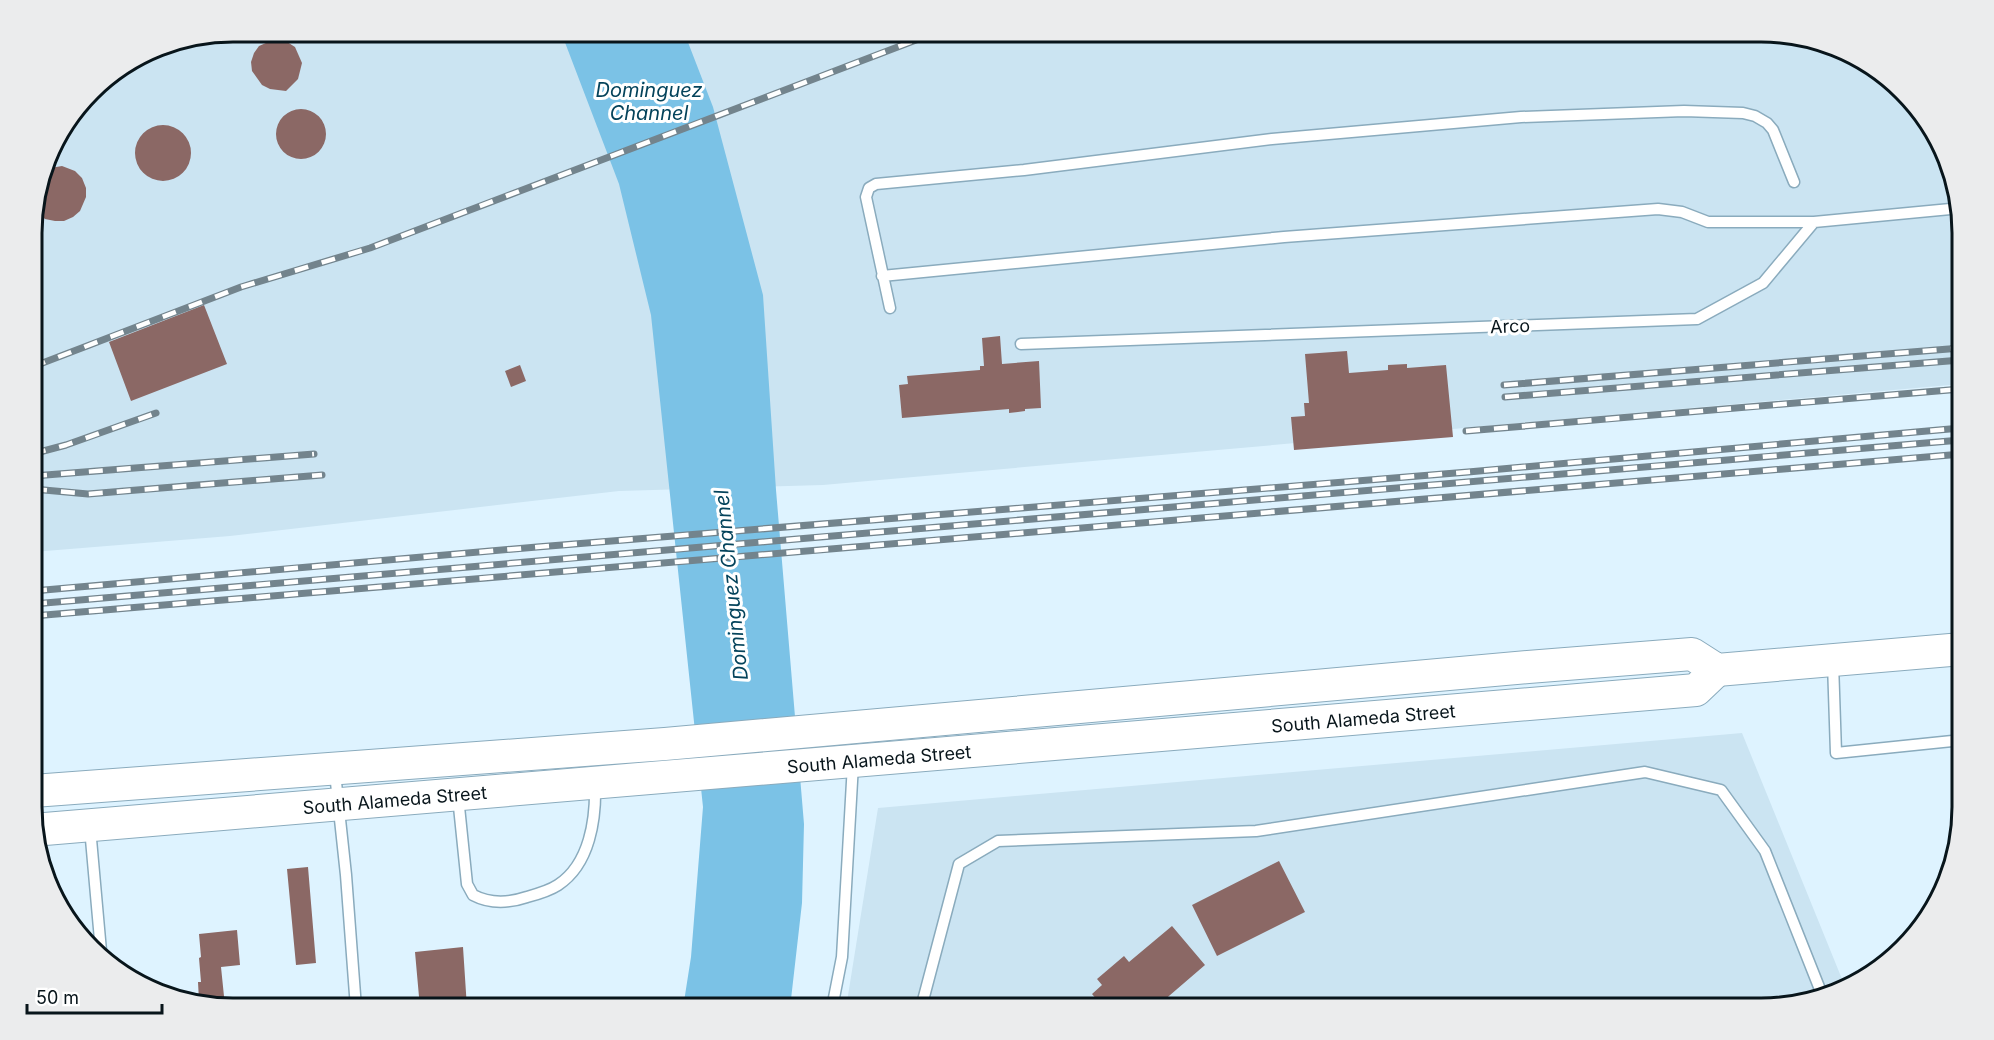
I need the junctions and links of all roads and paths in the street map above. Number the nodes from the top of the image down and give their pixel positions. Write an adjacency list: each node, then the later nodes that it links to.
1 (1794, 182): 4 (lane)
2 (1950, 209): 3 (lane)
3 (1814, 222): 4 (lane); 6 (lane, Arco)
4 (882, 276): 5 (lane)
5 (890, 308)
6 (1021, 344)
7 (1952, 650): 8 (main road)
8 (1833, 660): 9 (main road); 10 (lane)
9 (1717, 670): 11 (main road, South Alameda Street); 12 (main road, South Alameda Street)
10 (1952, 741)
11 (847, 761): 13 (main road, South Alameda Street); 22 (lane)
12 (335, 768): 14 (main road, South Alameda Street); 16 (lane)
13 (595, 782): 15 (main road, South Alameda Street); 15 (lane)
14 (42, 790)
15 (458, 794): 16 (main road, South Alameda Street)
16 (338, 804): 17 (main road, South Alameda Street); 21 (lane)
17 (90, 825): 18 (main road, South Alameda Street); 19 (lane)
18 (44, 829)
19 (100, 944)
20 (1820, 989): 23 (lane)
21 (355, 998)
22 (834, 998)
23 (924, 998)

